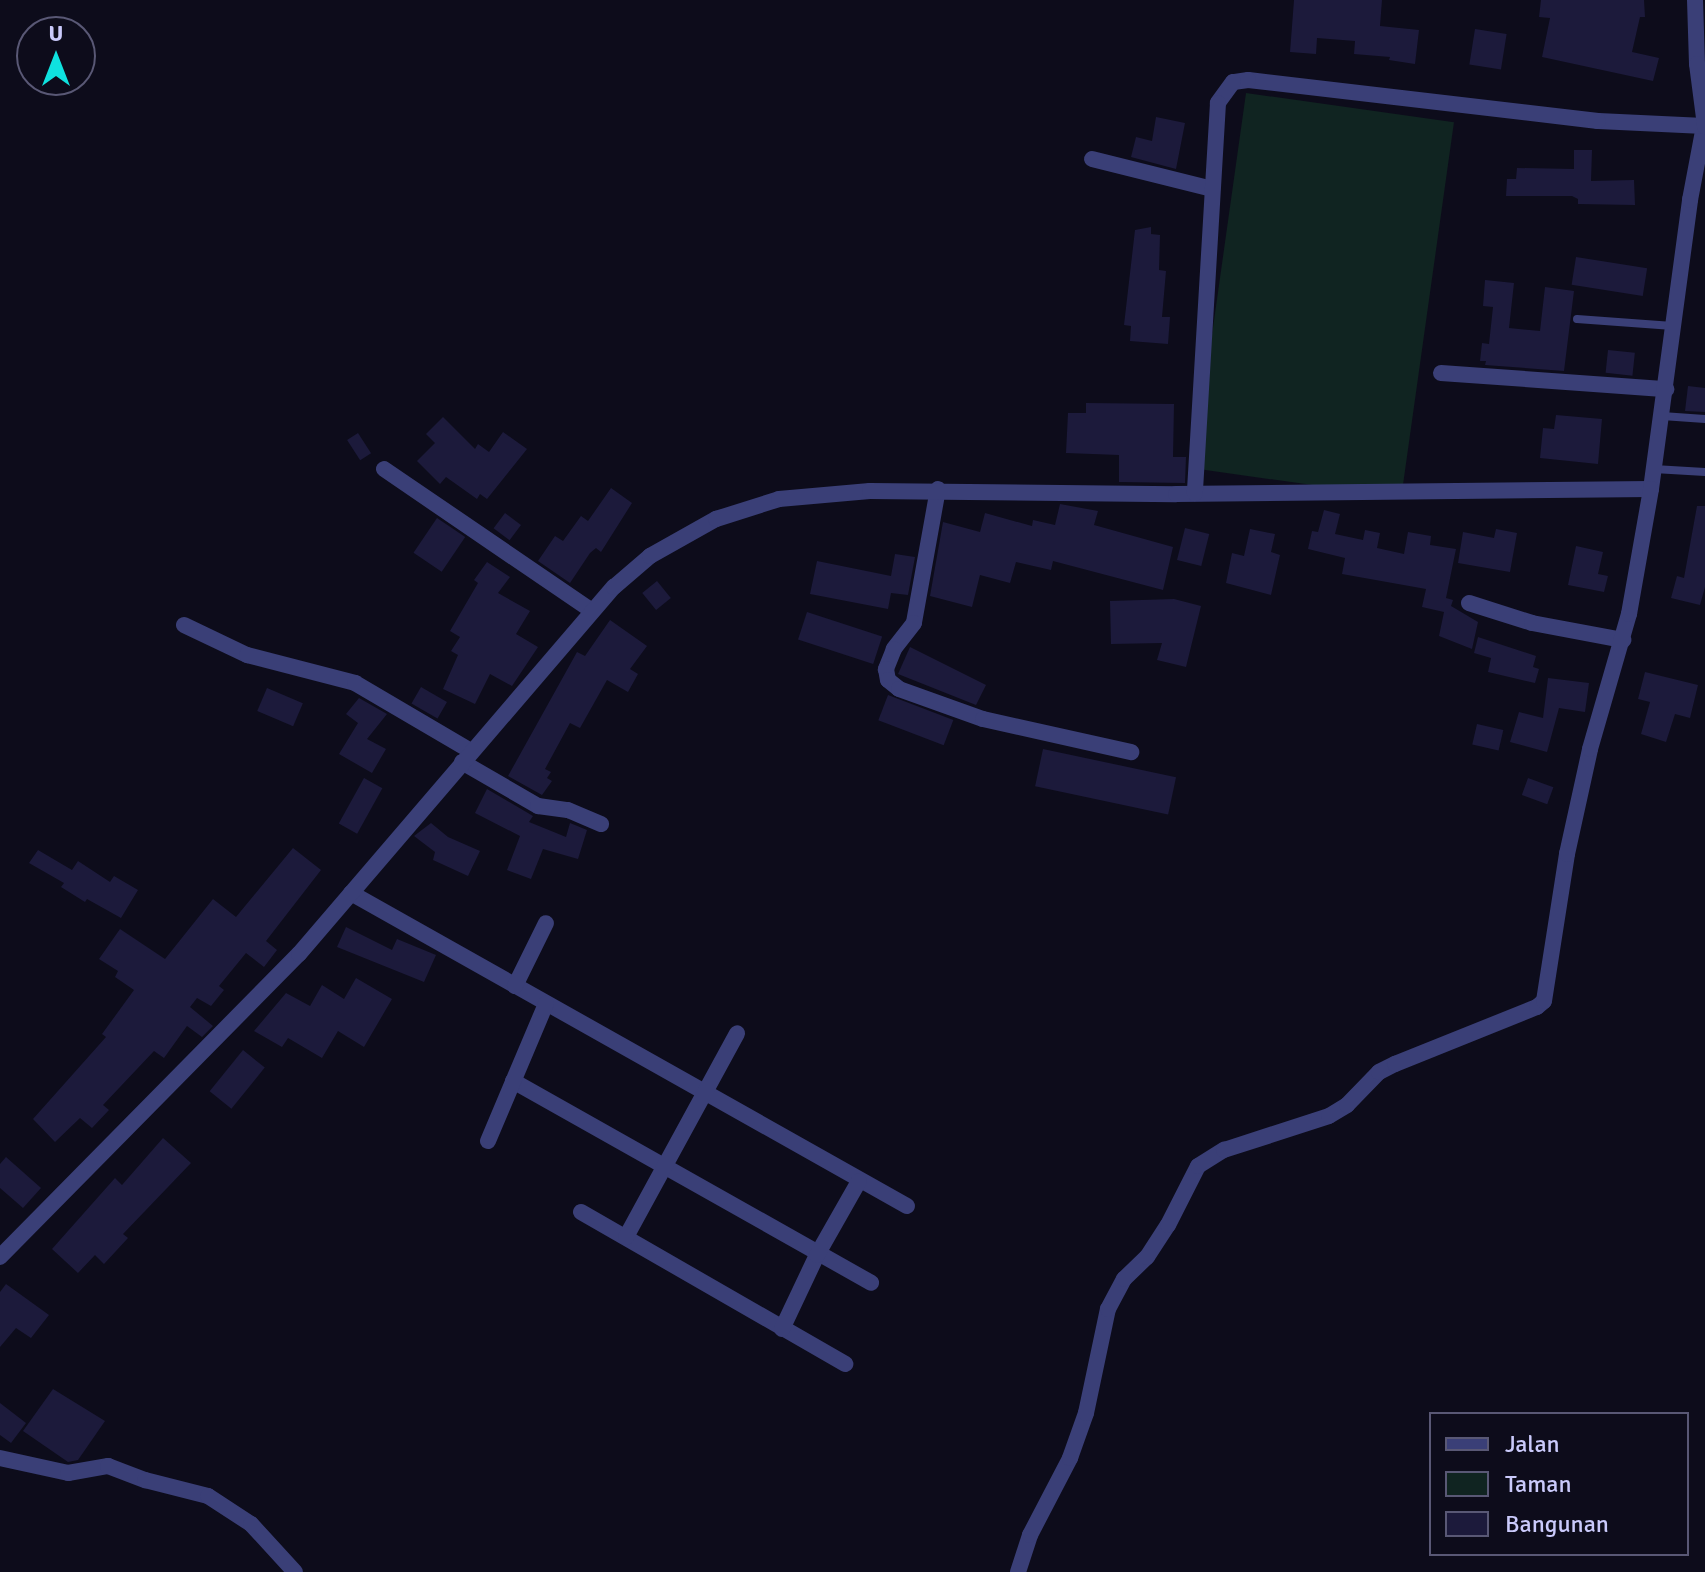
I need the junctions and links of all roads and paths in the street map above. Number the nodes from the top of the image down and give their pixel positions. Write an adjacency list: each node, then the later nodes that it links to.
1 (1695, 0): 2 (street)
2 (1705, 126): 4 (street); 6 (street)
3 (1092, 159): 4 (street)
4 (1212, 189): 16 (street)
5 (1577, 319): 6 (lane)
6 (1674, 326): 8 (street)
7 (1441, 373): 8 (street)
8 (1666, 389): 9 (street)
9 (1662, 416): 10 (lane); 12 (street)
10 (1705, 419)
11 (384, 469): 18 (street)
12 (1654, 469): 13 (lane); 15 (street)
13 (1705, 472)
14 (938, 489): 16 (street); 18 (street); 21 (street)
15 (1651, 489): 16 (street); 20 (street)
16 (1195, 493)
17 (1469, 603): 20 (street)
18 (592, 611): 22 (street)
19 (184, 625): 22 (street)
20 (1623, 640): 44 (street)
21 (1131, 752)
22 (466, 757): 23 (street); 24 (street)
23 (601, 824)
24 (351, 893): 26 (street); 38 (street)
25 (546, 923): 26 (street)
26 (515, 986): 27 (street)
27 (546, 1004): 29 (street); 30 (street)
28 (737, 1033): 30 (street)
29 (513, 1081): 31 (street); 32 (street)
30 (702, 1092): 32 (street); 33 (street)
31 (488, 1141)
32 (663, 1167): 36 (street); 37 (street)
33 (859, 1181): 34 (street); 37 (street)
34 (907, 1206)
35 (581, 1212): 36 (street)
36 (626, 1237): 40 (street)
37 (817, 1255): 39 (street); 40 (street)
38 (0, 1257)
39 (871, 1283)
40 (782, 1329): 41 (street)
41 (845, 1364)
42 (0, 1458): 43 (street)
43 (295, 1572)
44 (1018, 1572)

